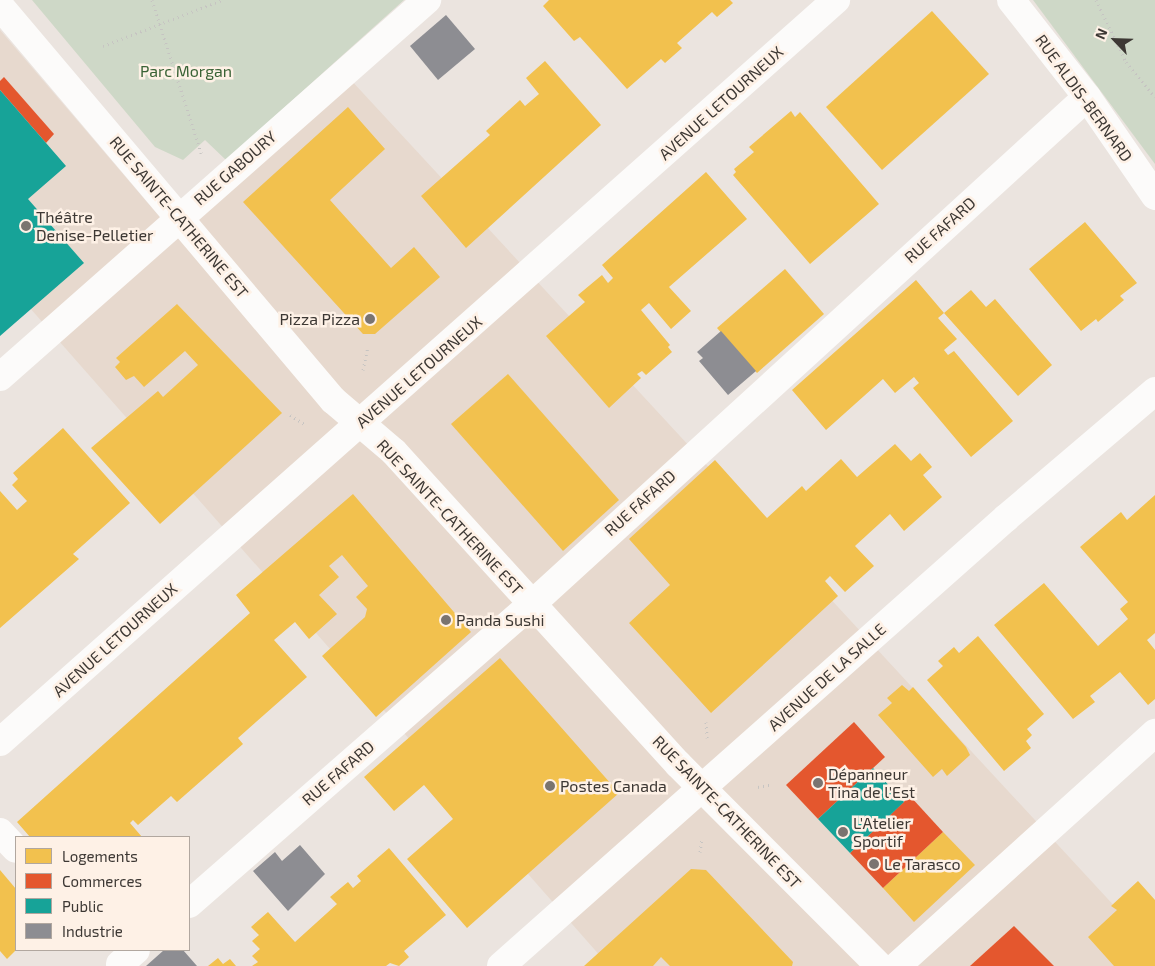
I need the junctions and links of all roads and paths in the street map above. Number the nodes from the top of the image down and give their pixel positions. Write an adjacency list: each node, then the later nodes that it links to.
1 (152, 0): 8 (path)
2 (222, 0): 8 (path)
3 (427, 0): 14 (street, RUE GABOURY)
4 (836, 0): 20 (street, AVENUE LETOURNEUX)
5 (1011, 0): 10 (street, RUE ALDIS-BERNARD)
6 (1096, 0): 11 (path)
7 (0, 6): 14 (street, RUE SAINTE-CATHERINE EST)
8 (161, 25): 9 (path); 12 (path)
9 (103, 46)
10 (1087, 97): 13 (street, RUE ALDIS-BERNARD); 22 (street, RUE FAFARD)
11 (1155, 97)
12 (202, 156)
13 (1155, 196)
14 (178, 217): 17 (street, RUE GABOURY); 20 (street, RUE SAINTE-CATHERINE EST)
15 (368, 347): 16 (path)
16 (363, 370)
17 (0, 377)
18 (1155, 391): 29 (street, AVENUE DE LA SALLE)
19 (290, 415): 21 (path)
20 (361, 423): 22 (street, RUE SAINTE-CATHERINE EST); 26 (street, AVENUE LETOURNEUX)
21 (308, 426)
22 (531, 605): 29 (street, RUE SAINTE-CATHERINE EST); 36 (street, RUE FAFARD)
23 (706, 722): 25 (path)
24 (1155, 733): 39 (street)
25 (707, 738)
26 (0, 742)
27 (773, 784): 30 (path)
28 (654, 786): 31 (path)
29 (703, 788): 37 (street, AVENUE DE LA SALLE); 38 (street, RUE SAINTE-CATHERINE EST)
30 (753, 788)
31 (628, 792)
32 (0, 832): 34 (street)
33 (702, 833): 35 (path)
34 (15, 848)
35 (700, 852)
36 (190, 903)
37 (501, 966)
38 (879, 966)
39 (897, 966)

